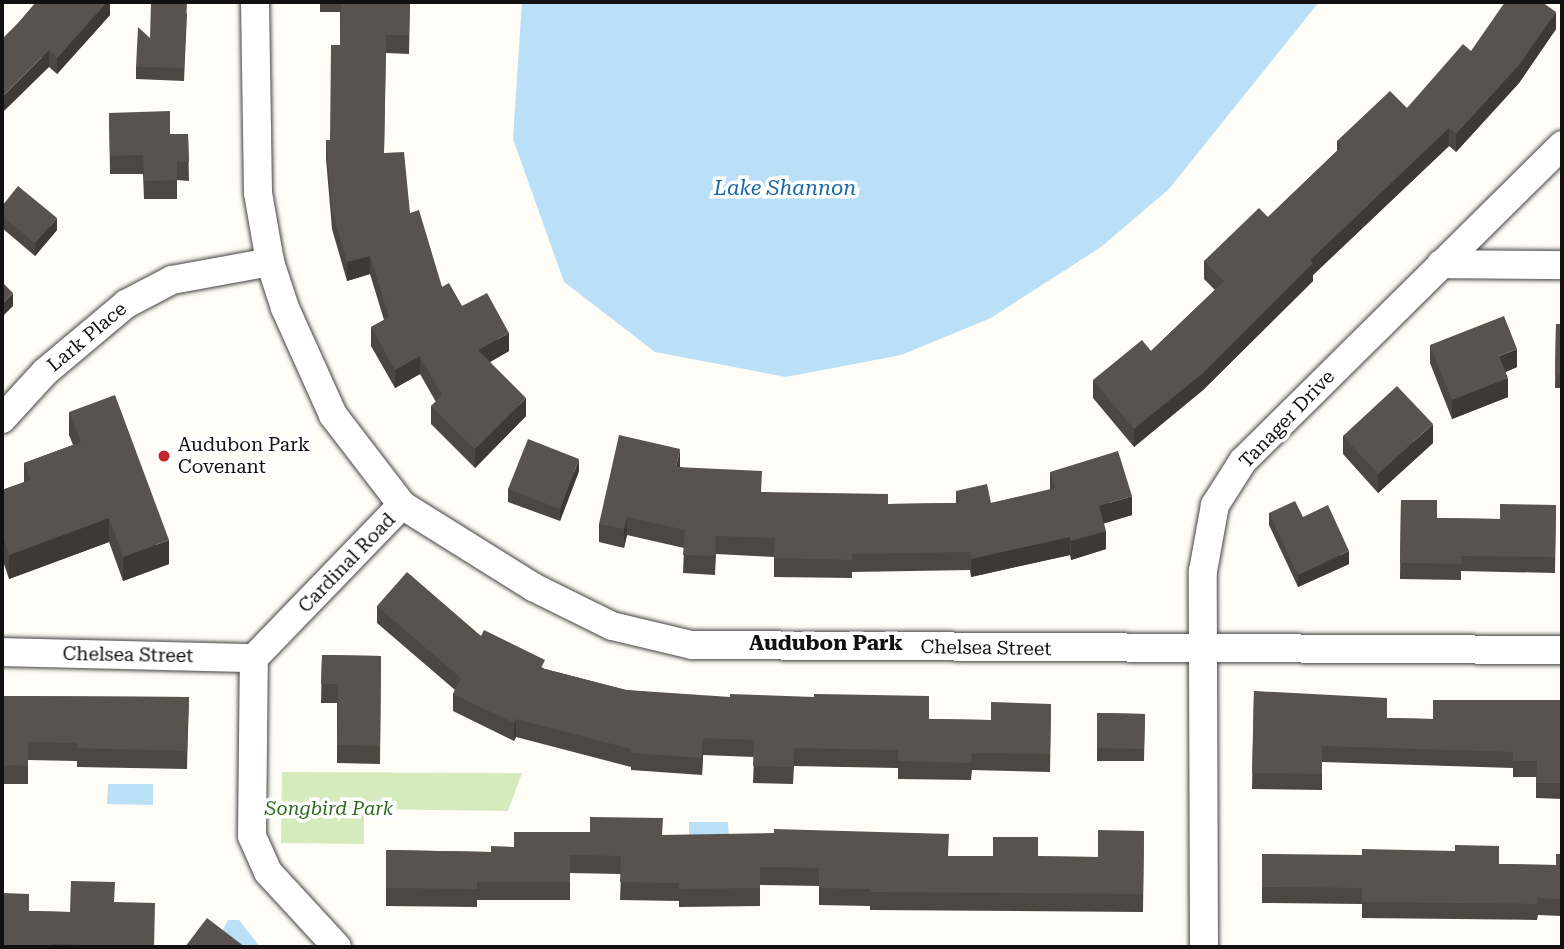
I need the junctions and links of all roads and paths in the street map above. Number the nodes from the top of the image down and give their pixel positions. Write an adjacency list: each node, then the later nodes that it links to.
1 (256, 2): 3 (street, Cardinal Road)
2 (1562, 145): 4 (street, Tanager Drive)
3 (270, 262): 6 (street, Lark Place); 7 (street, Cardinal Road)
4 (1441, 264): 5 (street); 8 (street, Tanager Drive)
5 (1562, 265)
6 (2, 419)
7 (402, 505): 8 (street, Chelsea Street); 11 (street, Cardinal Road)
8 (1205, 650): 9 (street, Chelsea Street); 13 (street, Tanager Drive)
9 (1562, 650)
10 (2, 652): 11 (street, Chelsea Street)
11 (254, 658): 12 (street)
12 (337, 947)
13 (1204, 947)

